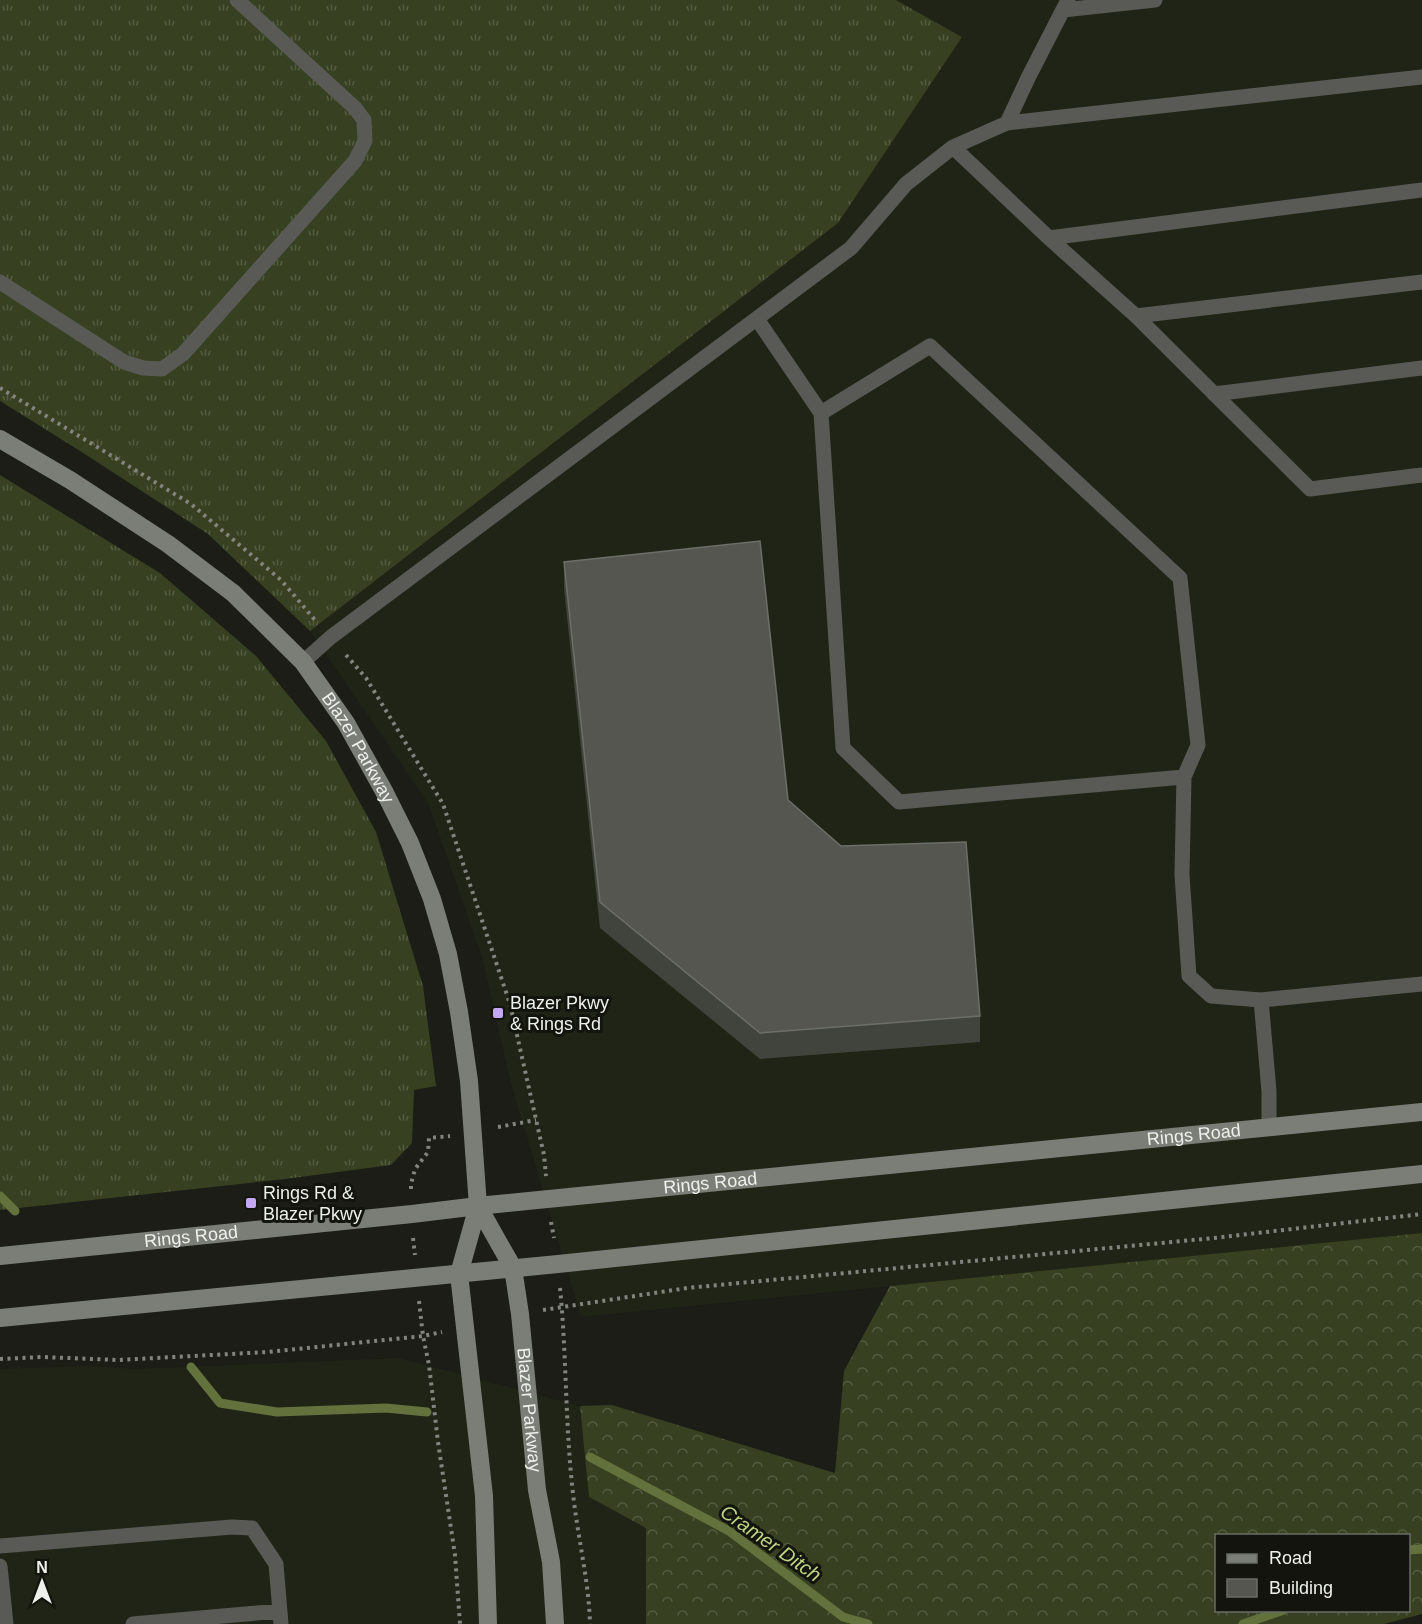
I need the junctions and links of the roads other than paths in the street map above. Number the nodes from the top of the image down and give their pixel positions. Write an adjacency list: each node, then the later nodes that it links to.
1 (237, 0): 9 (lane)
2 (1155, 0): 3 (lane)
3 (1065, 5): 5 (lane)
4 (1422, 77): 5 (lane)
5 (1007, 123): 6 (lane)
6 (953, 147): 8 (lane); 12 (lane)
7 (1422, 190): 8 (lane)
8 (1049, 238): 11 (lane)
9 (0, 282)
10 (1422, 282): 11 (lane)
11 (1136, 316): 14 (lane)
12 (757, 319): 15 (lane); 18 (lane)
13 (1422, 368): 14 (lane)
14 (1214, 394): 17 (lane)
15 (821, 413): 19 (lane); 19 (lane)
16 (0, 439): 18 (main road, Blazer Parkway)
17 (1422, 476)
18 (303, 662): 25 (main road, Blazer Parkway)
19 (1184, 777): 21 (lane)
20 (1422, 984): 21 (lane)
21 (1261, 1000): 23 (lane)
22 (1422, 1112): 23 (main road, Rings Road)
23 (1269, 1128): 25 (main road, Rings Road)
24 (1422, 1174): 27 (main road)
25 (478, 1206): 26 (main road, Rings Road); 27 (main road, Blazer Parkway); 28 (main road, Blazer Parkway)
26 (0, 1256)
27 (513, 1268): 28 (main road); 36 (main road, Blazer Parkway)
28 (459, 1274): 29 (main road); 35 (main road, Blazer Parkway)
29 (0, 1318)
30 (0, 1546): 32 (lane)
31 (0, 1566): 33 (lane)
32 (281, 1617): 34 (lane)
33 (6, 1624)
34 (133, 1624)
35 (488, 1624)
36 (555, 1624)

